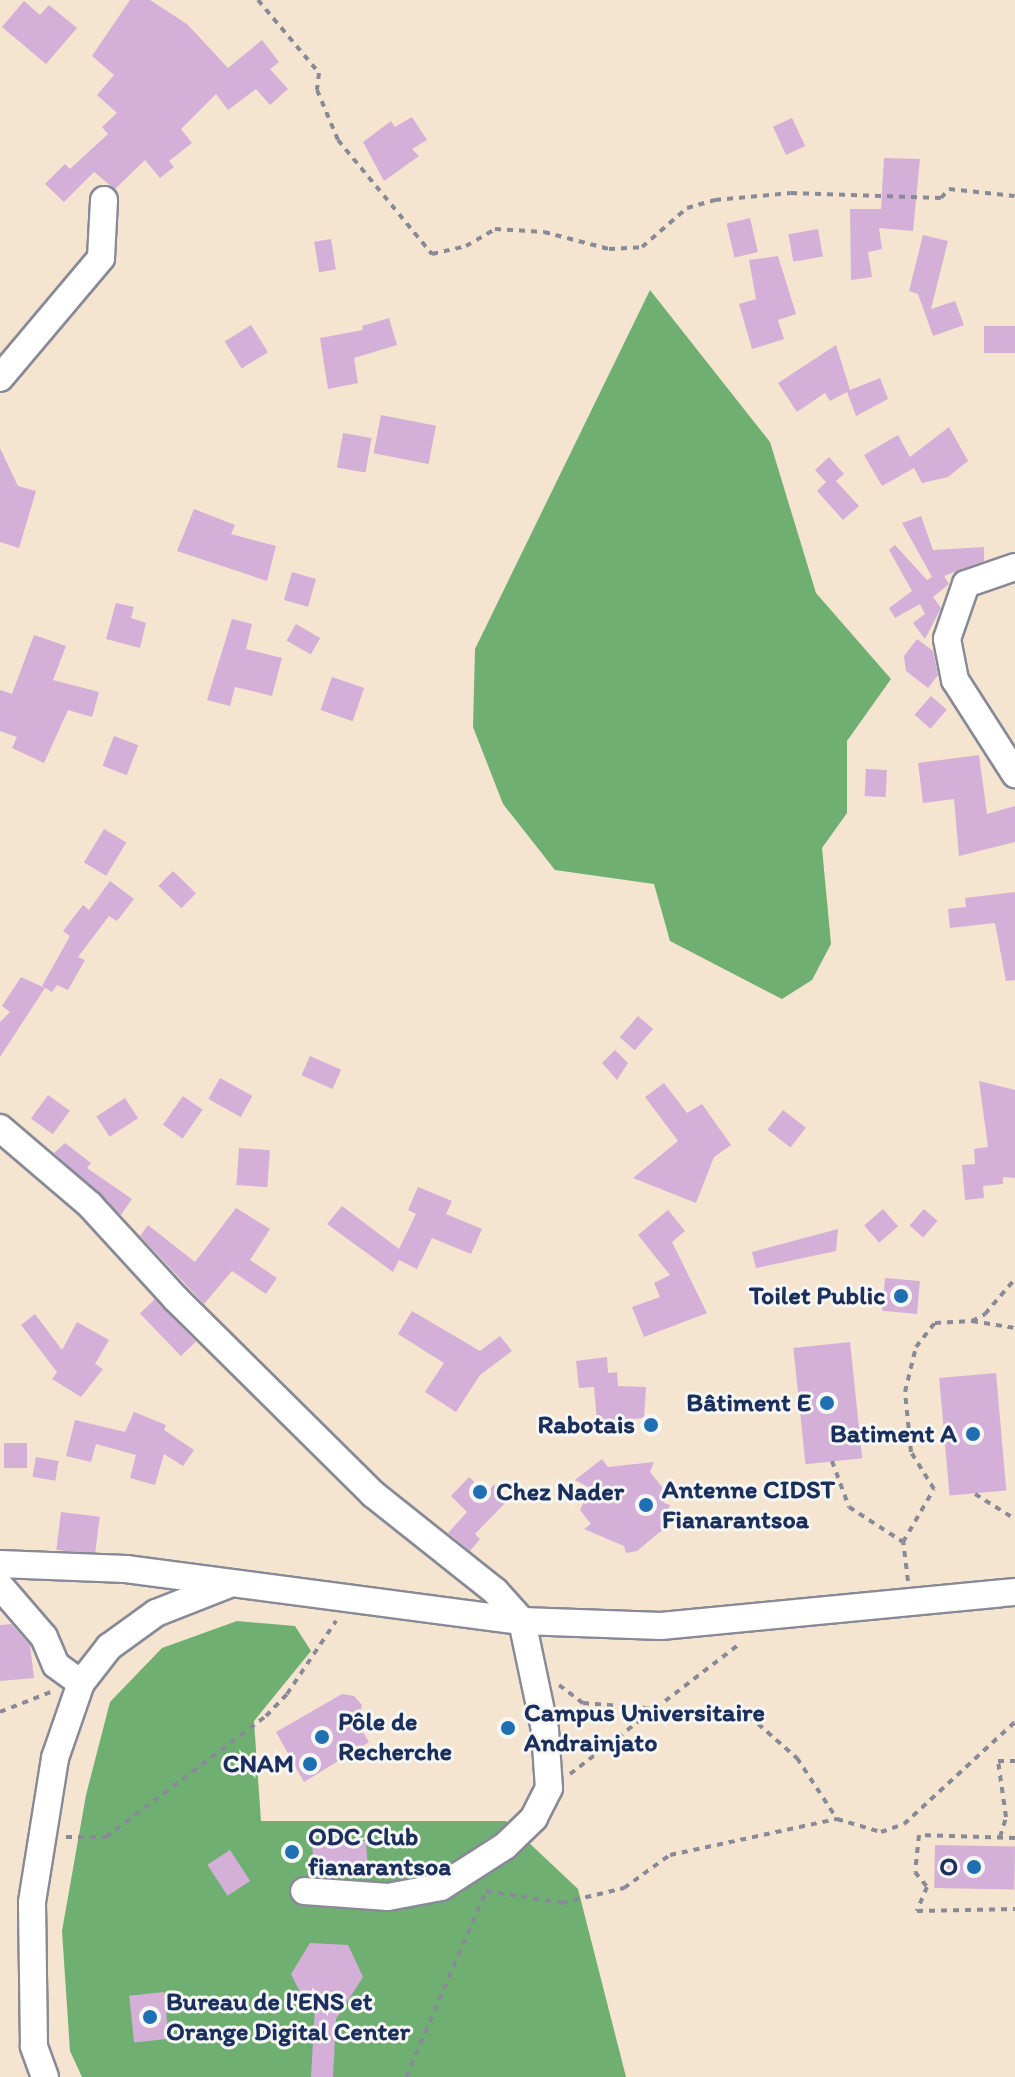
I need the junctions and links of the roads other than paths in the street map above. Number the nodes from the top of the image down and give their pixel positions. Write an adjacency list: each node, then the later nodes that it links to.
1 (104, 200): 2 (street)
2 (0, 378)
3 (1015, 567): 4 (street)
4 (1015, 774)
5 (0, 1128): 10 (street)
6 (0, 1564): 7 (street)
7 (230, 1583): 10 (street); 11 (street)
8 (0, 1586): 11 (street)
9 (1015, 1592): 10 (street)
10 (522, 1621): 12 (street)
11 (81, 1683): 13 (street)
12 (304, 1891)
13 (45, 2077)

